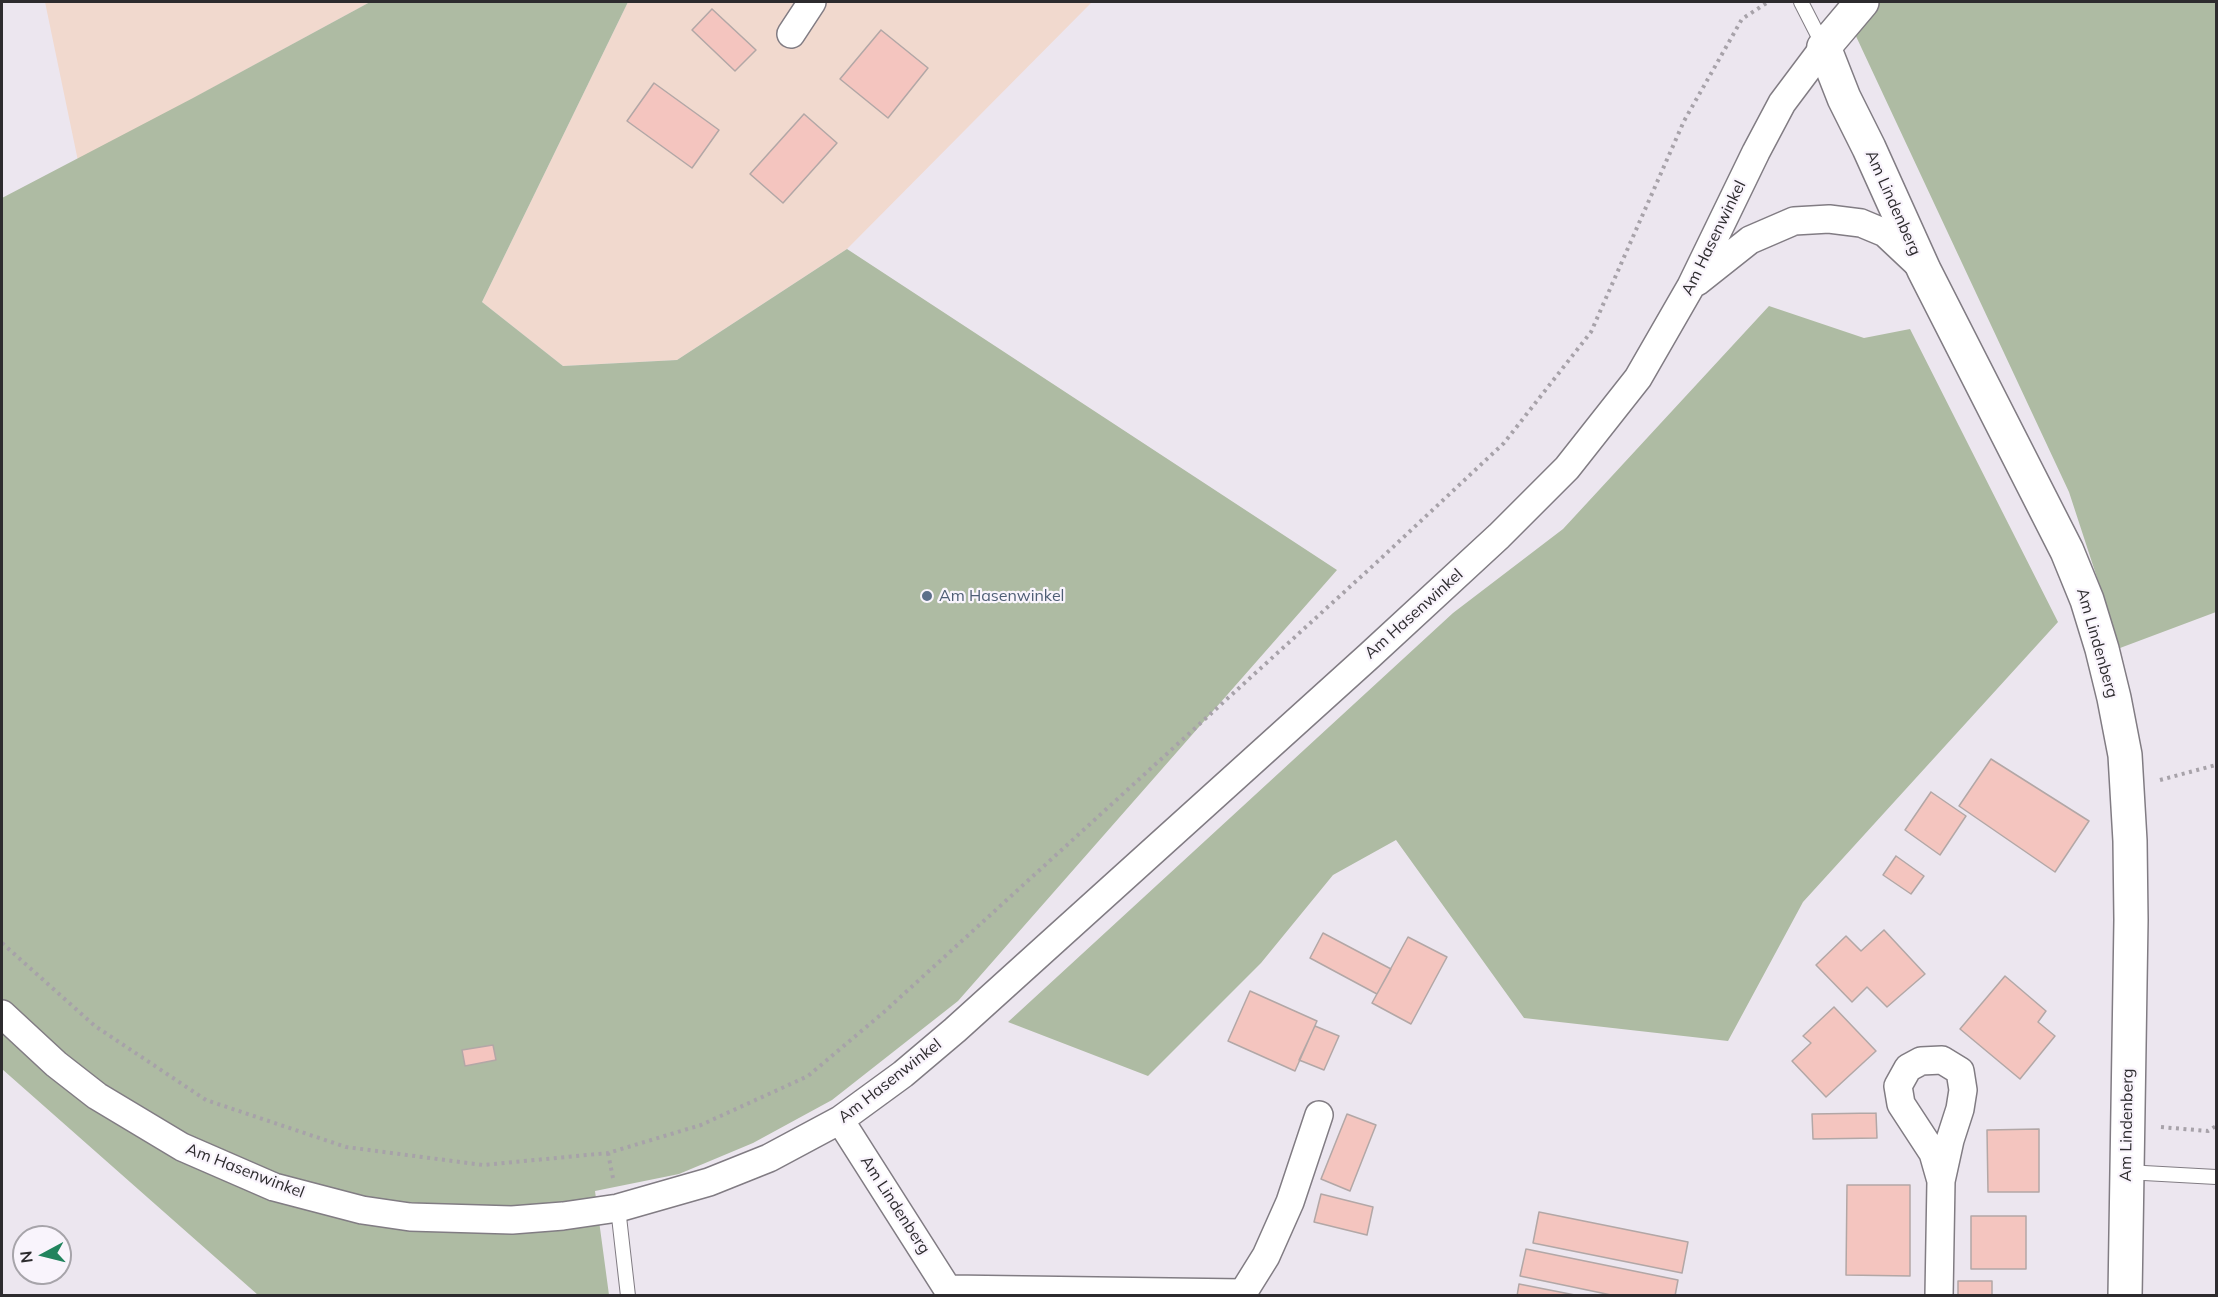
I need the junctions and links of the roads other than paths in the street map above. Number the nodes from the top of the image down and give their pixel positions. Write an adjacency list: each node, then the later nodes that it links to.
1 (812, 2): 4 (street)
2 (1801, 2): 5 (lane)
3 (1862, 2): 5 (street)
4 (790, 34)
5 (1824, 47): 6 (street, Am Lindenberg); 7 (street, Am Hasenwinkel)
6 (1924, 270): 7 (street); 11 (street, Am Lindenberg)
7 (1691, 286): 10 (street, Am Hasenwinkel)
8 (2, 1014): 14 (street, Am Hasenwinkel)
9 (1318, 1115): 16 (street, Am Lindenberg)
10 (840, 1120): 14 (street, Am Hasenwinkel); 15 (street, Am Lindenberg)
11 (2126, 1172): 12 (lane); 19 (street, Am Lindenberg)
12 (2217, 1177)
13 (1941, 1181): 18 (street)
14 (618, 1208): 17 (lane)
15 (950, 1292): 16 (street, Am Lindenberg)
16 (1252, 1294)
17 (628, 1296)
18 (1939, 1296)
19 (2125, 1296)

